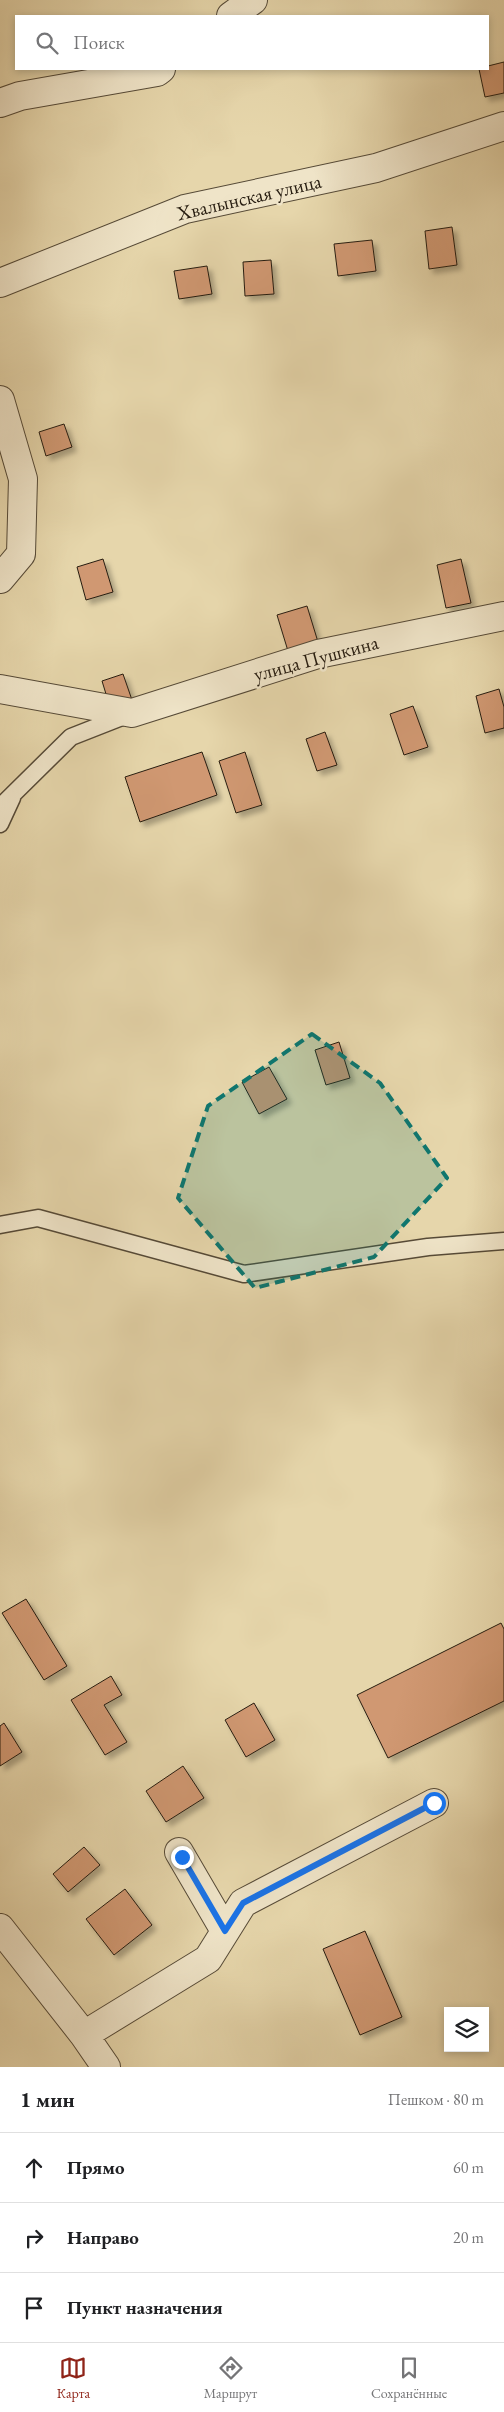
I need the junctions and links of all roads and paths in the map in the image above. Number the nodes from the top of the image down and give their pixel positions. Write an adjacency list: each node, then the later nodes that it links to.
1 (253, 0): 2 (street)
2 (232, 15)
3 (160, 70): 4 (street)
4 (0, 103)
5 (504, 126): 6 (street, Хвалынская улица)
6 (0, 283)
7 (0, 400): 8 (street)
8 (0, 579)
9 (504, 616): 11 (street, улица Пушкина)
10 (0, 689): 11 (street)
11 (132, 713): 12 (lane)
12 (14, 794): 13 (lane); 14 (lane)
13 (0, 807)
14 (0, 824)
15 (0, 1225): 16 (lane)
16 (504, 1241)
17 (434, 1803): 20 (street)
18 (179, 1852): 20 (street)
19 (0, 1928): 21 (street)
20 (225, 1931): 21 (street)
21 (84, 2035): 22 (street)
22 (106, 2067)

